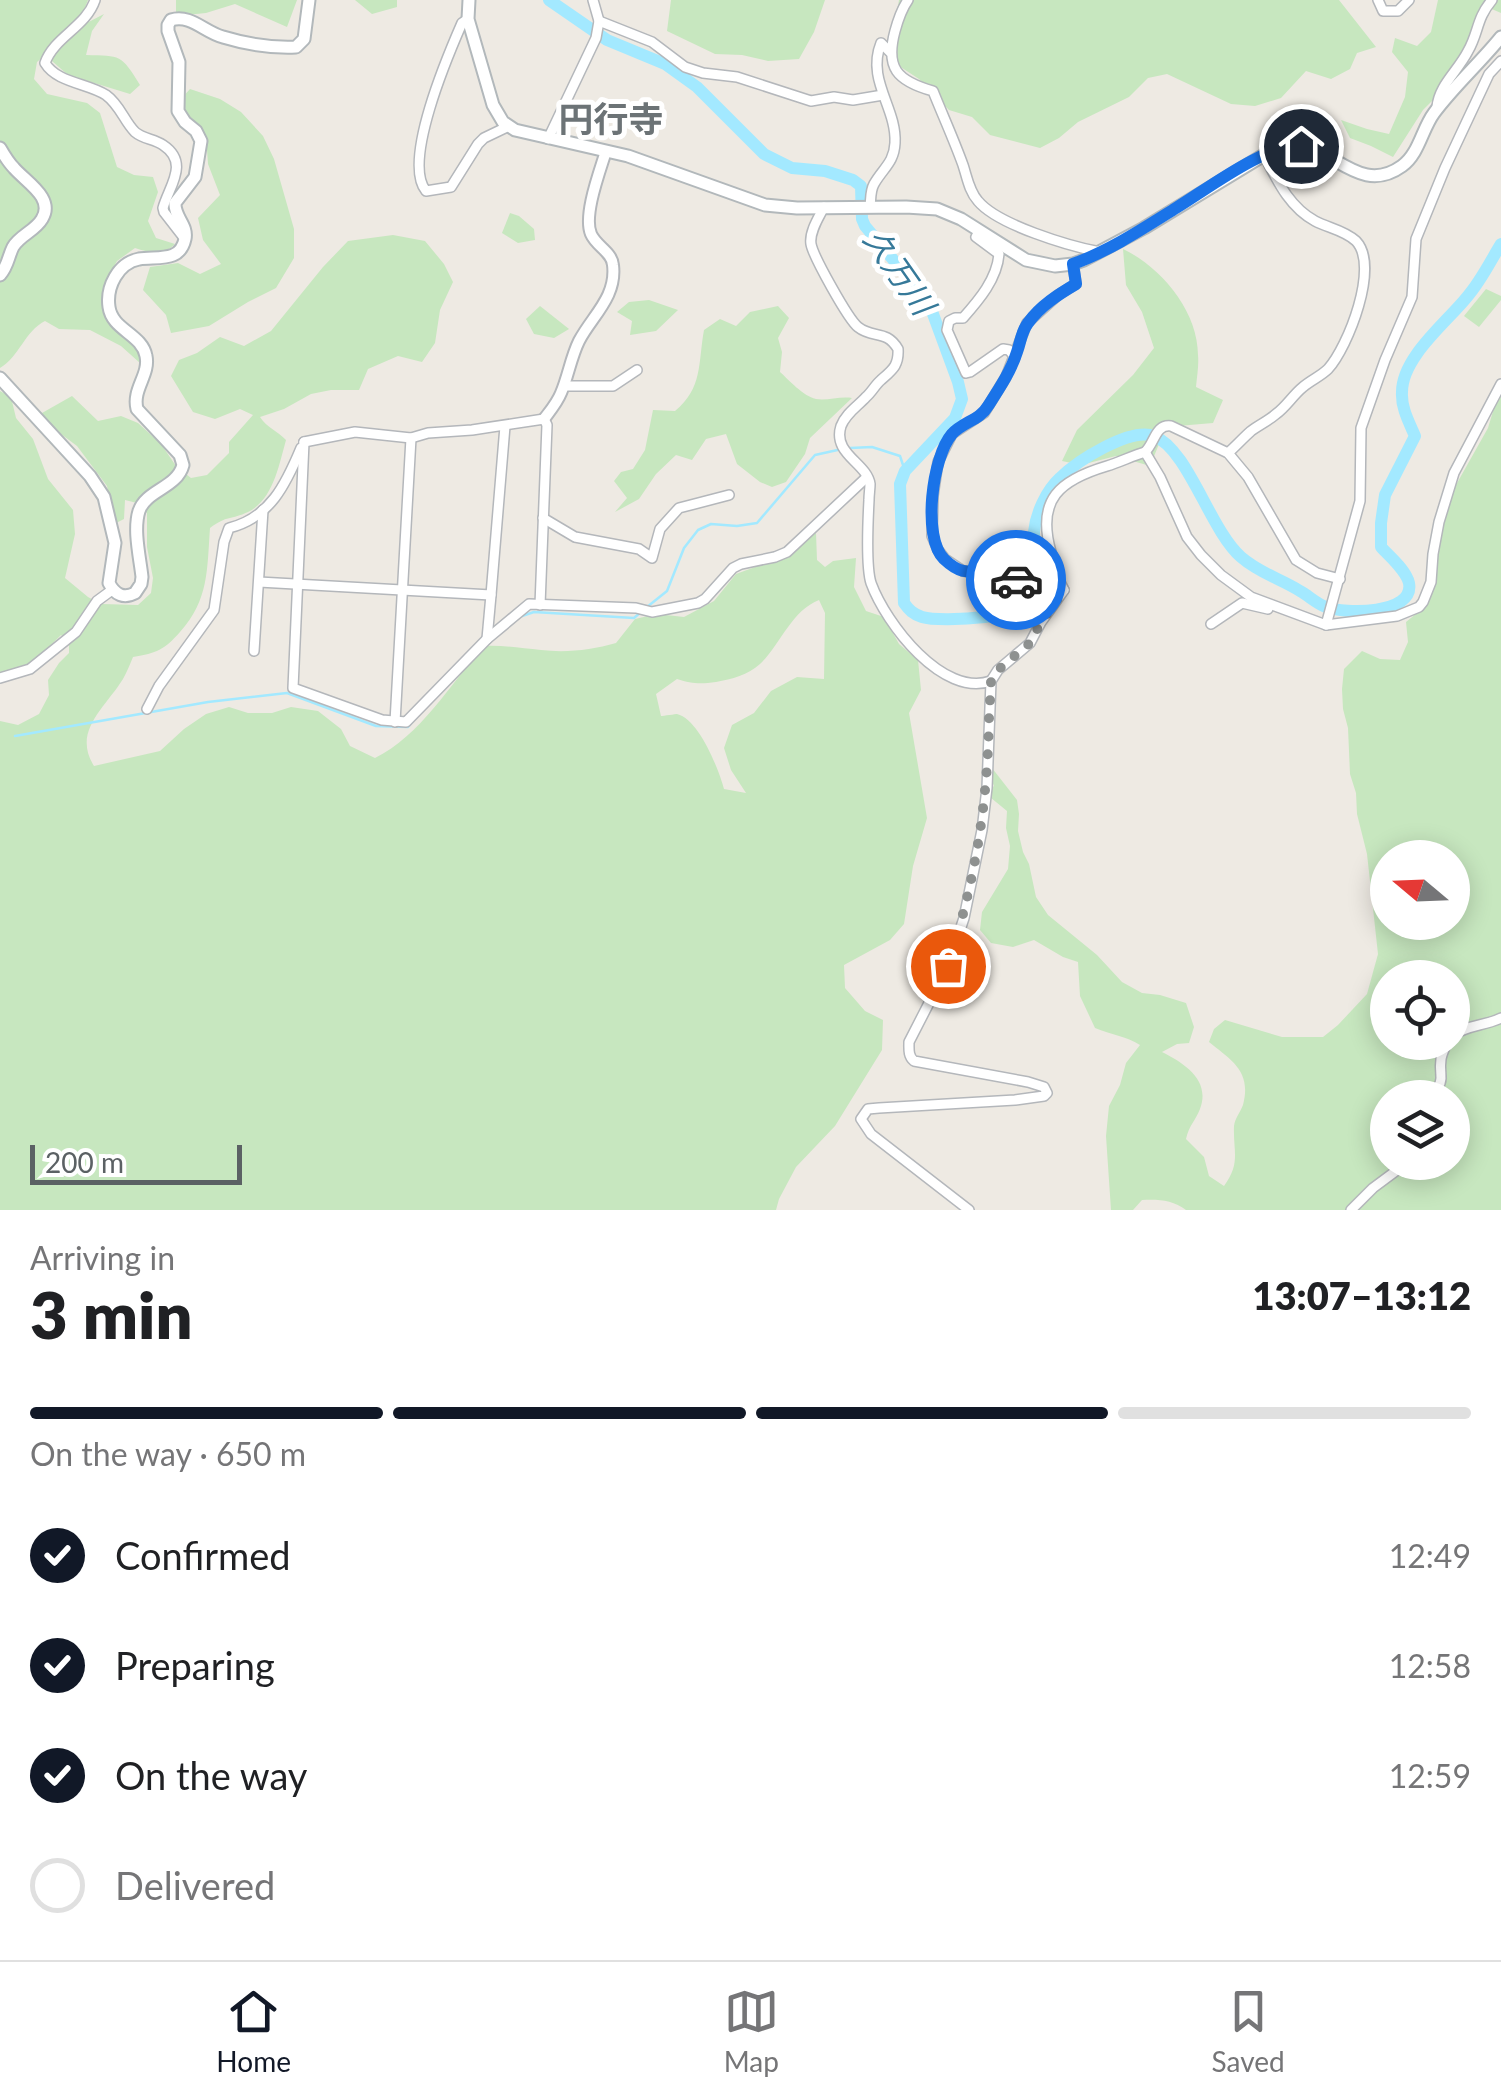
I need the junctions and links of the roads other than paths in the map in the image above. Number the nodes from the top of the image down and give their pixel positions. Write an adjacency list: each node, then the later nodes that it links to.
1 (95, 0): 24 (street)
2 (309, 0): 24 (main road)
3 (469, 0): 9 (main road)
4 (594, 0): 10 (street)
5 (908, 0): 12 (street)
6 (1378, 0): 7 (street)
7 (1409, 0)
8 (1492, 0): 15 (street)
9 (468, 19): 16 (main road); 16 (street)
10 (597, 29): 14 (street); 17 (street)
11 (1501, 37): 15 (main road)
12 (890, 52): 14 (street); 25 (street)
13 (1501, 61): 43 (street)
14 (883, 95): 22 (street)
15 (1436, 110): 20 (main road)
16 (509, 126): 17 (main road)
17 (548, 139): 19 (main road)
18 (0, 148): 27 (main road)
19 (606, 150): 21 (main road); 32 (street)
20 (1264, 155): 25 (main road); 38 (street)
21 (824, 206): 22 (main road); 39 (street)
22 (865, 207): 23 (main road)
23 (979, 231): 26 (main road); 28 (street)
24 (185, 239): 46 (main road)
25 (1100, 252): 26 (main road)
26 (1073, 264): 28 (street)
27 (0, 275)
28 (1015, 357): 47 (street)
29 (637, 370): 32 (street)
30 (0, 378): 46 (main road)
31 (1501, 384): 52 (street)
32 (564, 386): 33 (street)
33 (544, 419): 34 (street); 42 (street)
34 (505, 426): 35 (street); 49 (street)
35 (411, 438): 36 (street); 48 (street)
36 (304, 442): 41 (street); 45 (street)
37 (1148, 450): 38 (street); 47 (street); 51 (street)
38 (1228, 452): 43 (street)
39 (867, 477): 50 (street); 57 (street)
40 (729, 496): 42 (street)
41 (263, 510): 44 (street); 58 (street)
42 (543, 518): 50 (street)
43 (1340, 579): 52 (street)
44 (259, 582): 45 (street); 55 (street)
45 (297, 584): 48 (street); 59 (street)
46 (112, 590): 56 (street)
47 (1060, 591): 57 (street)
48 (403, 592): 49 (street); 59 (street)
49 (491, 595): 54 (street)
50 (540, 606): 54 (street)
51 (1276, 606): 52 (street); 53 (street)
52 (1327, 620)
53 (1211, 624)
54 (487, 639): 59 (street)
55 (254, 651)
56 (0, 678)
57 (991, 681): 63 (street)
58 (148, 708)
59 (395, 722)
60 (1501, 1018): 61 (street)
61 (1470, 1028)
62 (1384, 1180): 64 (street)
63 (970, 1210)
64 (1352, 1210)

